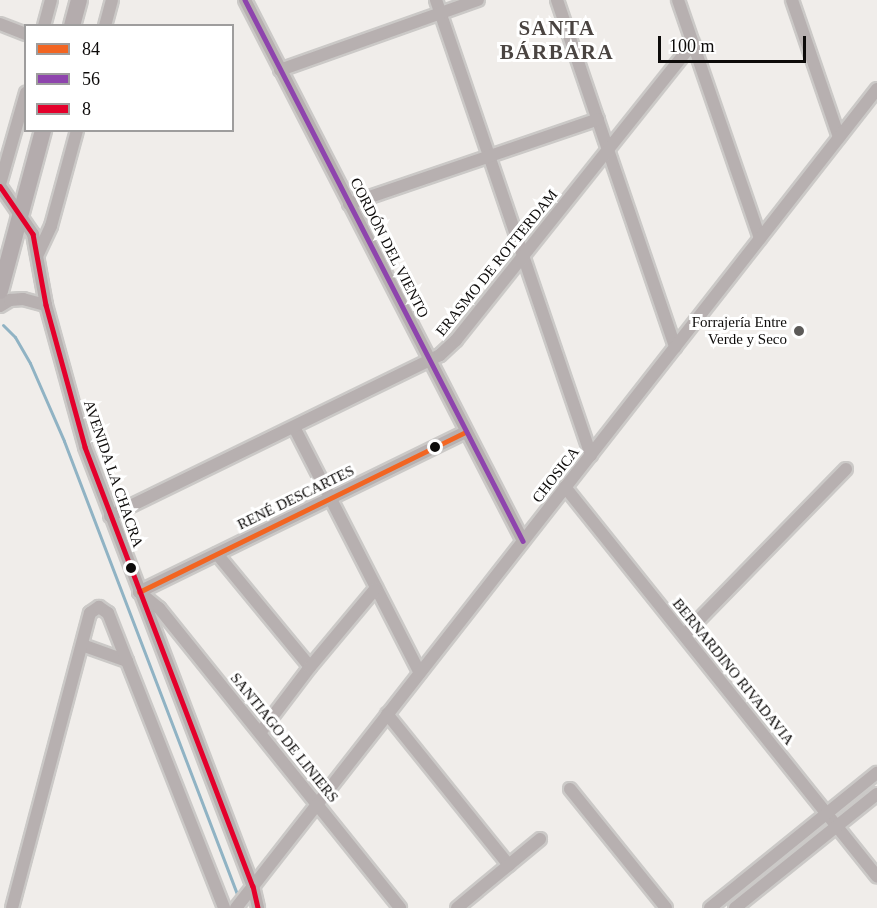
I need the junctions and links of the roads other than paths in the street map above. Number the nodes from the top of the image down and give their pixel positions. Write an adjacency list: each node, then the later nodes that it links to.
1 (51, 0): 12 (street)
2 (79, 0): 13 (highway)
3 (112, 0): 14 (street)
4 (244, 0): 17 (street, CORDÓN DEL VIENTO)
5 (436, 0): 10 (street)
6 (478, 0): 10 (street)
7 (557, 0): 20 (street)
8 (678, 0): 16 (street)
9 (792, 0): 23 (street)
10 (440, 13): 17 (street); 25 (street)
11 (0, 24): 15 (street)
12 (45, 24)
13 (73, 24)
14 (106, 24)
15 (24, 33)
16 (693, 43): 24 (street, ERASMO DE ROTTERDAM); 29 (street)
17 (280, 70): 27 (street, CORDÓN DEL VIENTO)
18 (877, 89): 23 (street, CHOSICA)
19 (24, 100): 26 (street)
20 (598, 119): 24 (street); 25 (street)
21 (42, 132): 28 (highway)
22 (76, 132): 30 (street)
23 (839, 137): 29 (street, CHOSICA)
24 (608, 150): 31 (street, ERASMO DE ROTTERDAM); 35 (street)
25 (489, 156): 27 (street); 31 (street)
26 (0, 185): 28 (street, AVENIDA LA CHACRA)
27 (349, 204): 36 (street, CORDÓN DEL VIENTO)
28 (21, 214): 30 (street, AVENIDA LA CHACRA); 32 (highway)
29 (760, 238): 35 (street, CHOSICA)
30 (38, 254): 33 (street, AVENIDA LA CHACRA)
31 (523, 256): 36 (street, ERASMO DE ROTTERDAM); 39 (street)
32 (0, 291)
33 (46, 305): 34 (street); 43 (street, AVENIDA LA CHACRA)
34 (0, 306)
35 (675, 347): 39 (street, CHOSICA)
36 (430, 362): 37 (street, ERASMO DE ROTTERDAM); 38 (street, CORDÓN DEL VIENTO)
37 (294, 427): 42 (street); 43 (street, ERASMO DE ROTTERDAM)
38 (466, 432): 42 (street, RENÉ DESCARTES); 44 (street, CORDÓN DEL VIENTO)
39 (591, 455): 41 (street, CHOSICA)
40 (846, 469): 48 (street)
41 (565, 487): 44 (street, CHOSICA); 48 (street, BERNARDINO RIVADAVIA)
42 (330, 498): 45 (street, RENÉ DESCARTES); 46 (street)
43 (110, 516): 47 (street, AVENIDA LA CHACRA)
44 (523, 542): 52 (street, CHOSICA)
45 (217, 554): 47 (street, RENÉ DESCARTES); 51 (street)
46 (376, 588): 51 (street); 52 (street)
47 (139, 592): 54 (street, SANTIAGO DE LINIERS); 64 (street, AVENIDA LA CHACRA)
48 (684, 635): 59 (street, BERNARDINO RIVADAVIA)
49 (82, 645): 50 (street); 50 (street); 66 (street)
50 (127, 661): 67 (street)
51 (309, 668): 54 (street)
52 (420, 673): 53 (street, CHOSICA)
53 (387, 714): 58 (street, CHOSICA); 62 (street)
54 (260, 733): 58 (street, SANTIAGO DE LINIERS)
55 (877, 773): 59 (street)
56 (570, 789): 72 (street)
57 (877, 794): 60 (street)
58 (317, 803): 64 (street, CHOSICA); 65 (street, SANTIAGO DE LINIERS)
59 (827, 814): 60 (street, BERNARDINO RIVADAVIA); 73 (street)
60 (837, 826): 63 (street, BERNARDINO RIVADAVIA); 74 (street)
61 (540, 839): 62 (street)
62 (509, 865): 71 (street)
63 (877, 876)
64 (253, 886): 68 (street, CHOSICA); 69 (street, AVENIDA LA CHACRA)
65 (388, 903): 70 (street, SANTIAGO DE LINIERS)
66 (12, 908)
67 (224, 908)
68 (236, 908)
69 (258, 908)
70 (400, 908)
71 (457, 908)
72 (666, 908)
73 (710, 908)
74 (735, 908)

